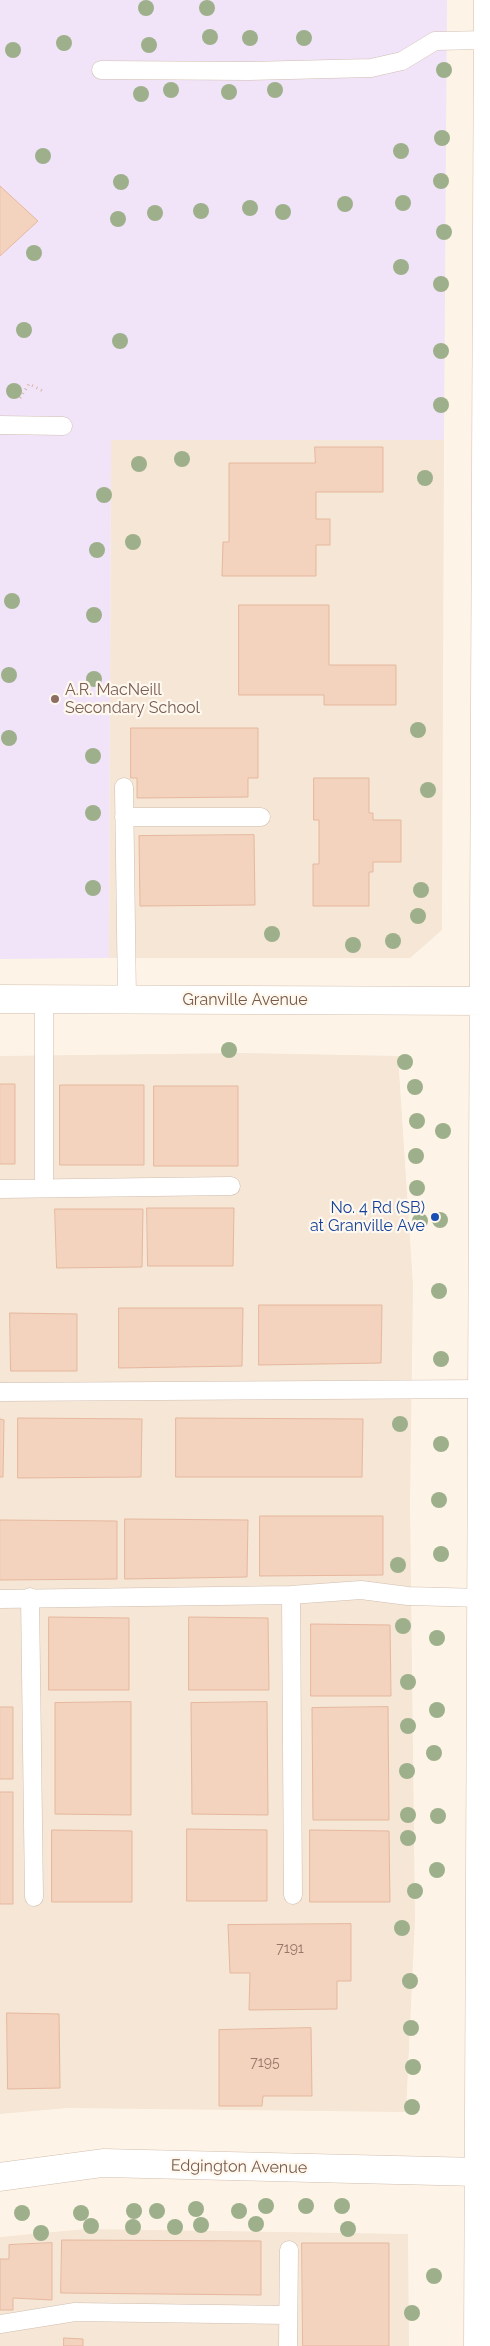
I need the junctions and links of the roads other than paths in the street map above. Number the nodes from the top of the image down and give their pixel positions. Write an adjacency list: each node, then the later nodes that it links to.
1 (488, 0): 2 (main road)
2 (488, 40): 3 (lane); 12 (main road)
3 (101, 70)
4 (0, 425): 5 (lane)
5 (63, 426)
6 (124, 787): 7 (lane)
7 (124, 817): 8 (lane); 11 (lane)
8 (262, 817)
9 (0, 999): 10 (main road, Granville Avenue)
10 (44, 999): 11 (main road, Granville Avenue); 14 (lane)
11 (127, 999): 12 (main road, Granville Avenue)
12 (487, 1001): 16 (main road)
13 (231, 1186): 14 (lane)
14 (44, 1188): 15 (lane)
15 (0, 1189)
16 (482, 1389): 17 (lane); 21 (main road)
17 (0, 1392)
18 (291, 1595): 19 (lane); 21 (lane); 22 (lane)
19 (30, 1597): 20 (lane); 23 (lane)
20 (0, 1598)
21 (481, 1598): 24 (main road)
22 (293, 1895)
23 (34, 1896)
24 (479, 2172): 25 (main road, Edgington Avenue); 30 (main road)
25 (0, 2177)
26 (289, 2250): 27 (lane)
27 (288, 2315): 28 (lane); 29 (lane)
28 (0, 2324)
29 (288, 2346)
30 (478, 2346)

